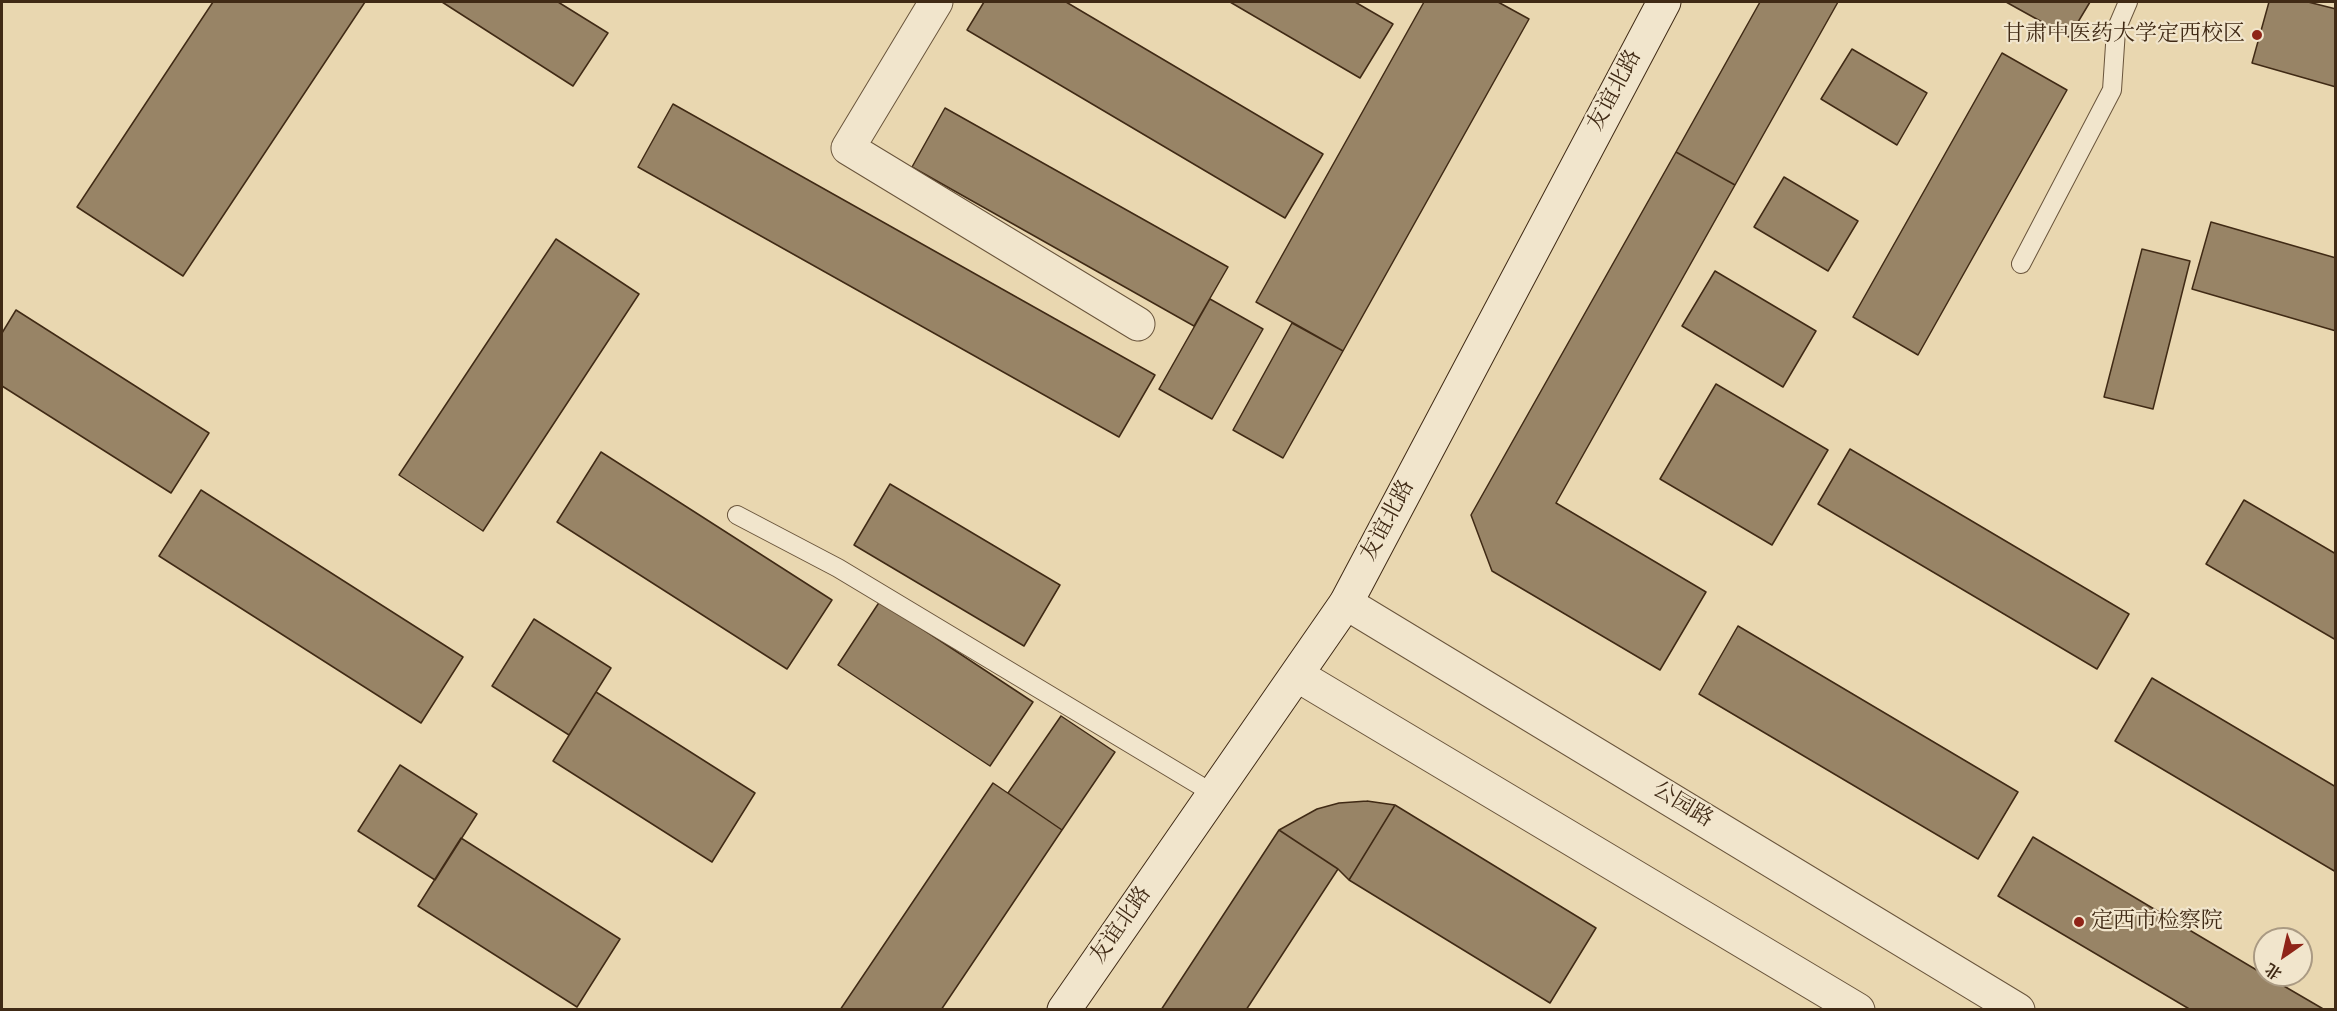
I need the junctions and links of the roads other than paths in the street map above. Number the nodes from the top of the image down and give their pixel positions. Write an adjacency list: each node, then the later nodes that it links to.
1 (936, 2): 5 (street)
2 (1664, 2): 7 (street, 友谊北路)
3 (2128, 2): 4 (lane)
4 (2021, 264)
5 (1138, 324)
6 (737, 515): 9 (lane)
7 (1346, 603): 8 (street, 友谊北路); 12 (street, 公园路)
8 (1297, 675): 9 (street, 友谊北路); 11 (street)
9 (1214, 794): 10 (street, 友谊北路)
10 (1064, 1010)
11 (1858, 1010)
12 (2018, 1010)

